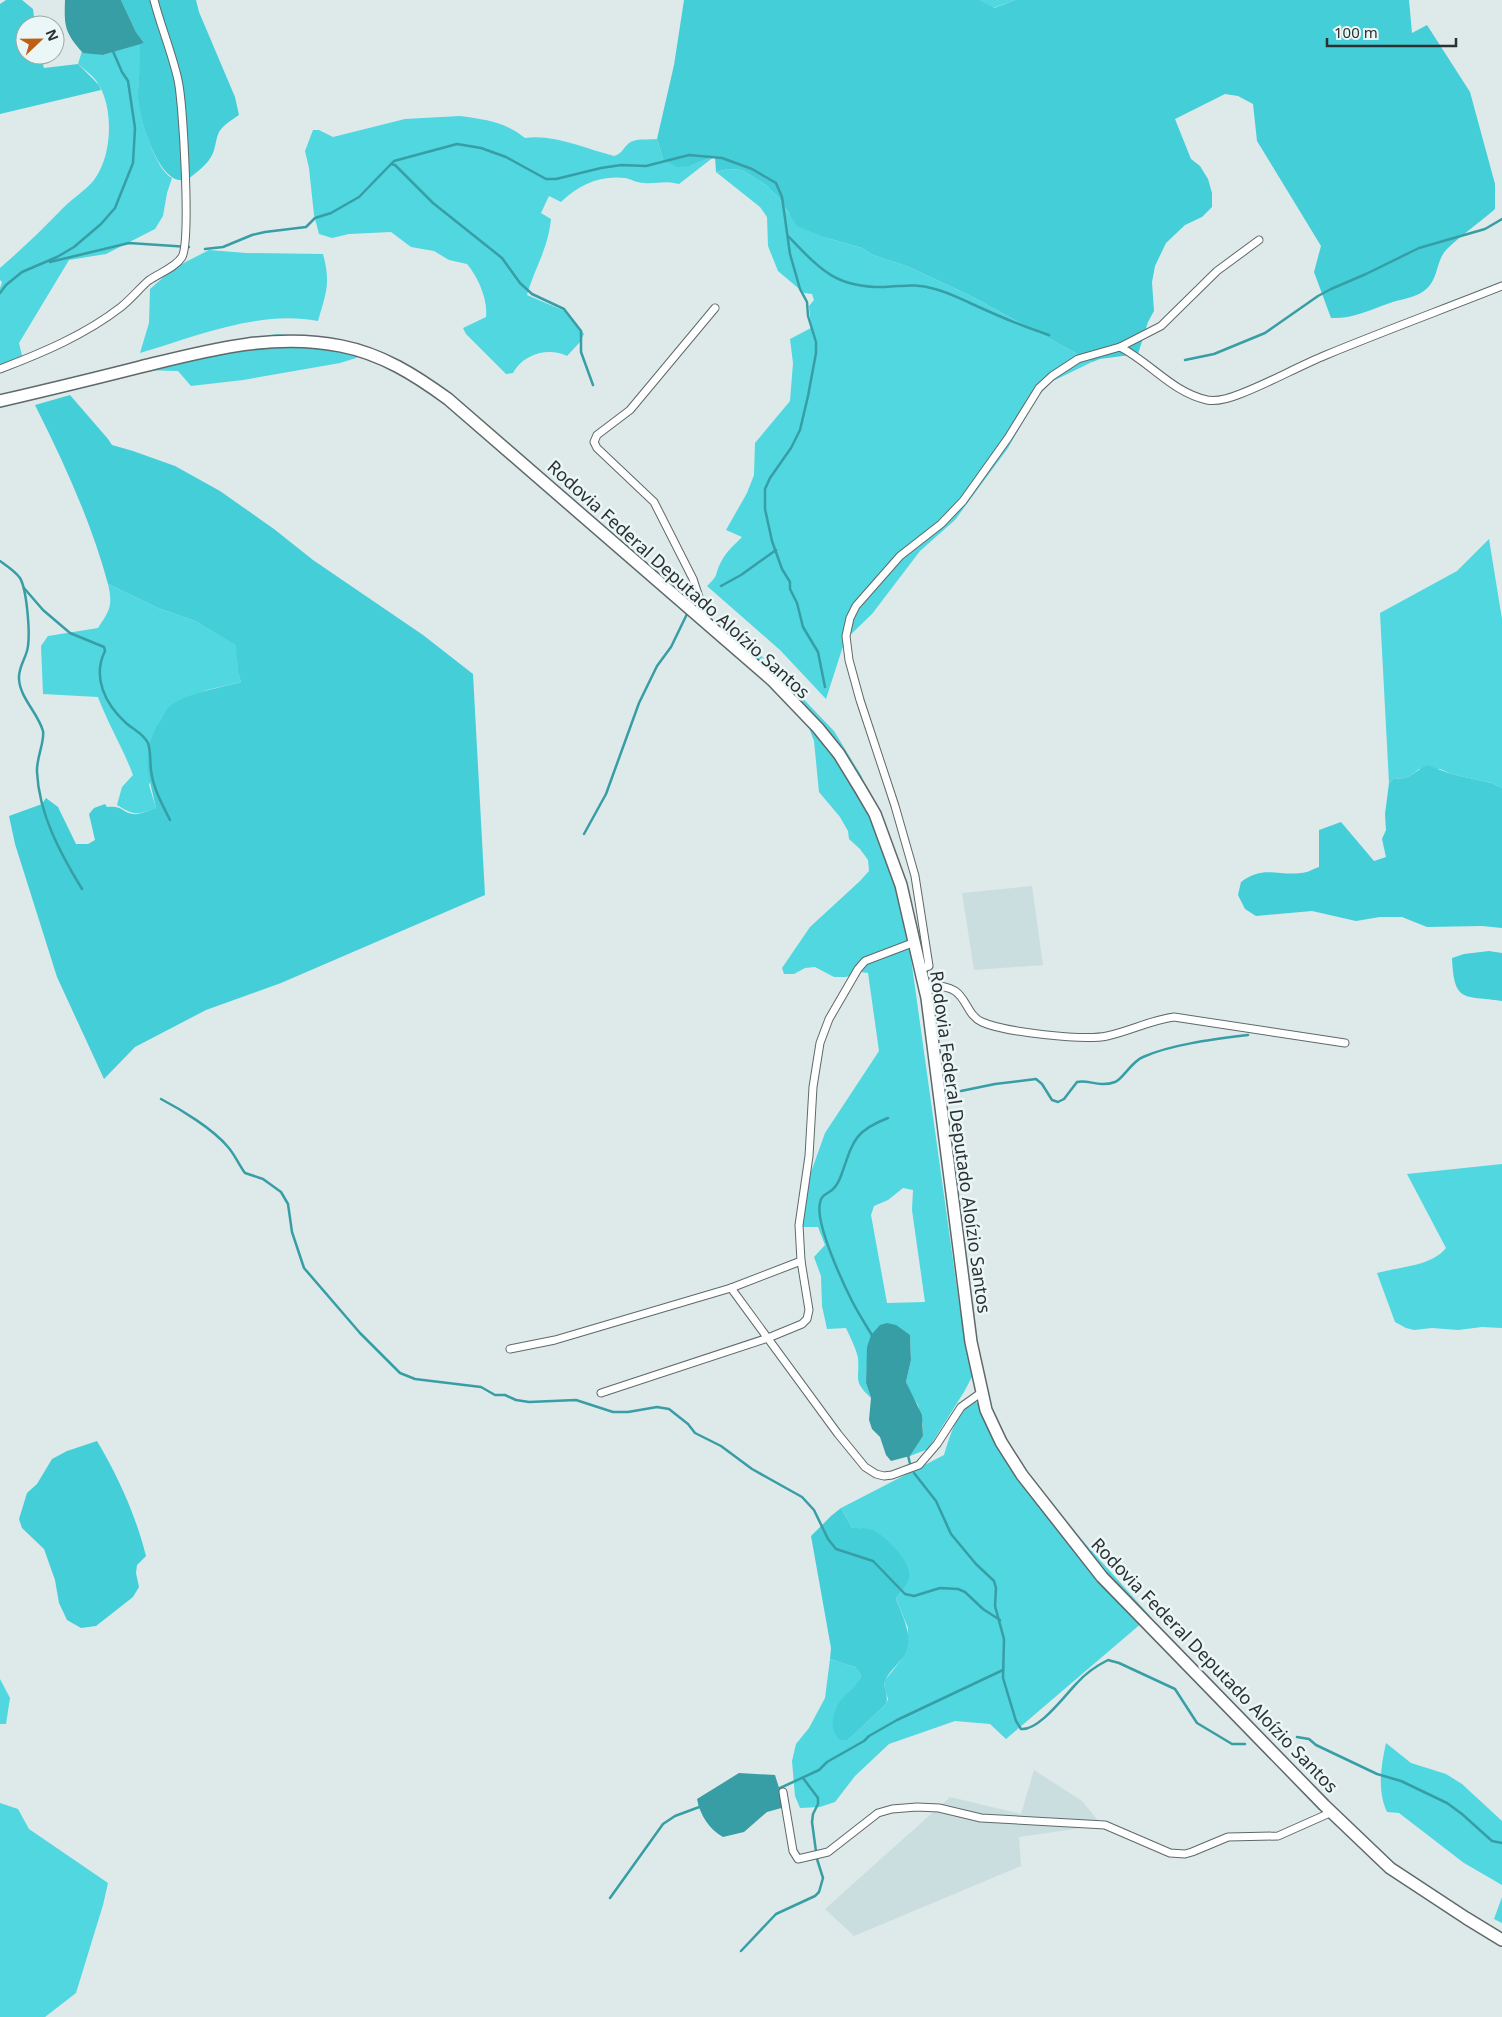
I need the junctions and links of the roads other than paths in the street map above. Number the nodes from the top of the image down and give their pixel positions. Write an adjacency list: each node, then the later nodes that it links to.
1 (154, 0): 6 (street)
2 (1259, 240): 5 (street)
3 (1502, 286): 5 (street)
4 (715, 308): 8 (street)
5 (1120, 347): 10 (street)
6 (0, 369)
7 (0, 401): 8 (highway, Rodovia Federal Deputado Aloízio Santos)
8 (707, 622): 9 (highway, Rodovia Federal Deputado Aloízio Santos)
9 (915, 942): 10 (highway, Rodovia Federal Deputado Aloízio Santos); 13 (street)
10 (922, 951): 11 (highway, Rodovia Federal Deputado Aloízio Santos)
11 (925, 985): 12 (street); 17 (highway, Rodovia Federal Deputado Aloízio Santos)
12 (1345, 1043)
13 (801, 1260): 14 (street); 15 (street)
14 (731, 1288): 15 (street); 16 (street)
15 (768, 1338): 17 (street); 18 (street)
16 (510, 1349)
17 (982, 1392): 20 (highway, Rodovia Federal Deputado Aloízio Santos)
18 (601, 1393)
19 (783, 1792): 20 (street)
20 (1332, 1812): 21 (highway, Rodovia Federal Deputado Aloízio Santos)
21 (1502, 1940)

